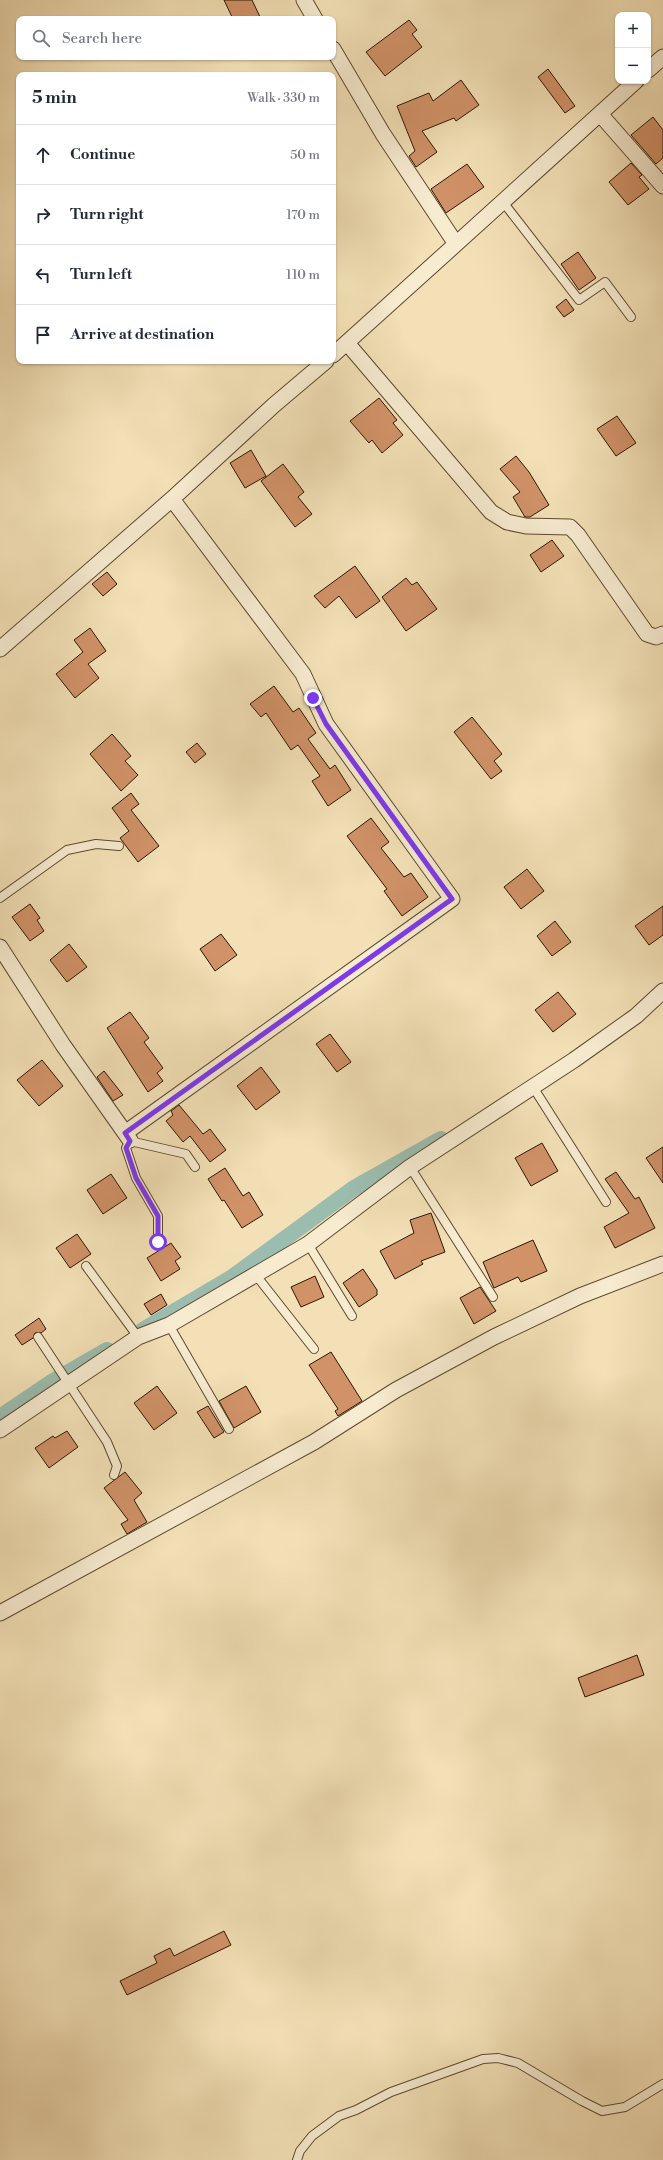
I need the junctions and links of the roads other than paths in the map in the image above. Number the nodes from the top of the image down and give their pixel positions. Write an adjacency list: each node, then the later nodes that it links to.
1 (304, 0): 2 (street)
2 (313, 16)
3 (336, 54): 10 (street)
4 (663, 57): 5 (street)
5 (651, 67)
6 (633, 84): 7 (street)
7 (600, 114): 8 (street); 9 (street)
8 (663, 186)
9 (503, 202): 10 (street); 11 (lane)
10 (456, 244): 12 (street)
11 (631, 317)
12 (347, 343): 13 (street); 16 (street)
13 (336, 352)
14 (322, 364): 15 (street)
15 (172, 499): 17 (street); 23 (street)
16 (663, 634)
17 (0, 649)
18 (119, 846): 19 (lane)
19 (0, 898)
20 (0, 947): 23 (street)
21 (663, 992): 22 (street)
22 (533, 1087): 25 (street); 26 (lane)
23 (128, 1137): 24 (lane); 27 (lane)
24 (195, 1167)
25 (410, 1167): 28 (street); 32 (lane)
26 (606, 1202)
27 (158, 1242)
28 (308, 1244): 31 (street); 33 (lane)
29 (663, 1264): 42 (street)
30 (86, 1266): 36 (lane)
31 (255, 1274): 34 (street); 37 (lane)
32 (493, 1297)
33 (352, 1316)
34 (169, 1325): 36 (street); 39 (lane)
35 (38, 1337): 38 (lane)
36 (138, 1337): 38 (street)
37 (314, 1349)
38 (68, 1383): 40 (street); 41 (lane)
39 (230, 1429)
40 (0, 1430)
41 (114, 1475)
42 (0, 1613)
43 (663, 2084): 44 (lane)
44 (297, 2160)

